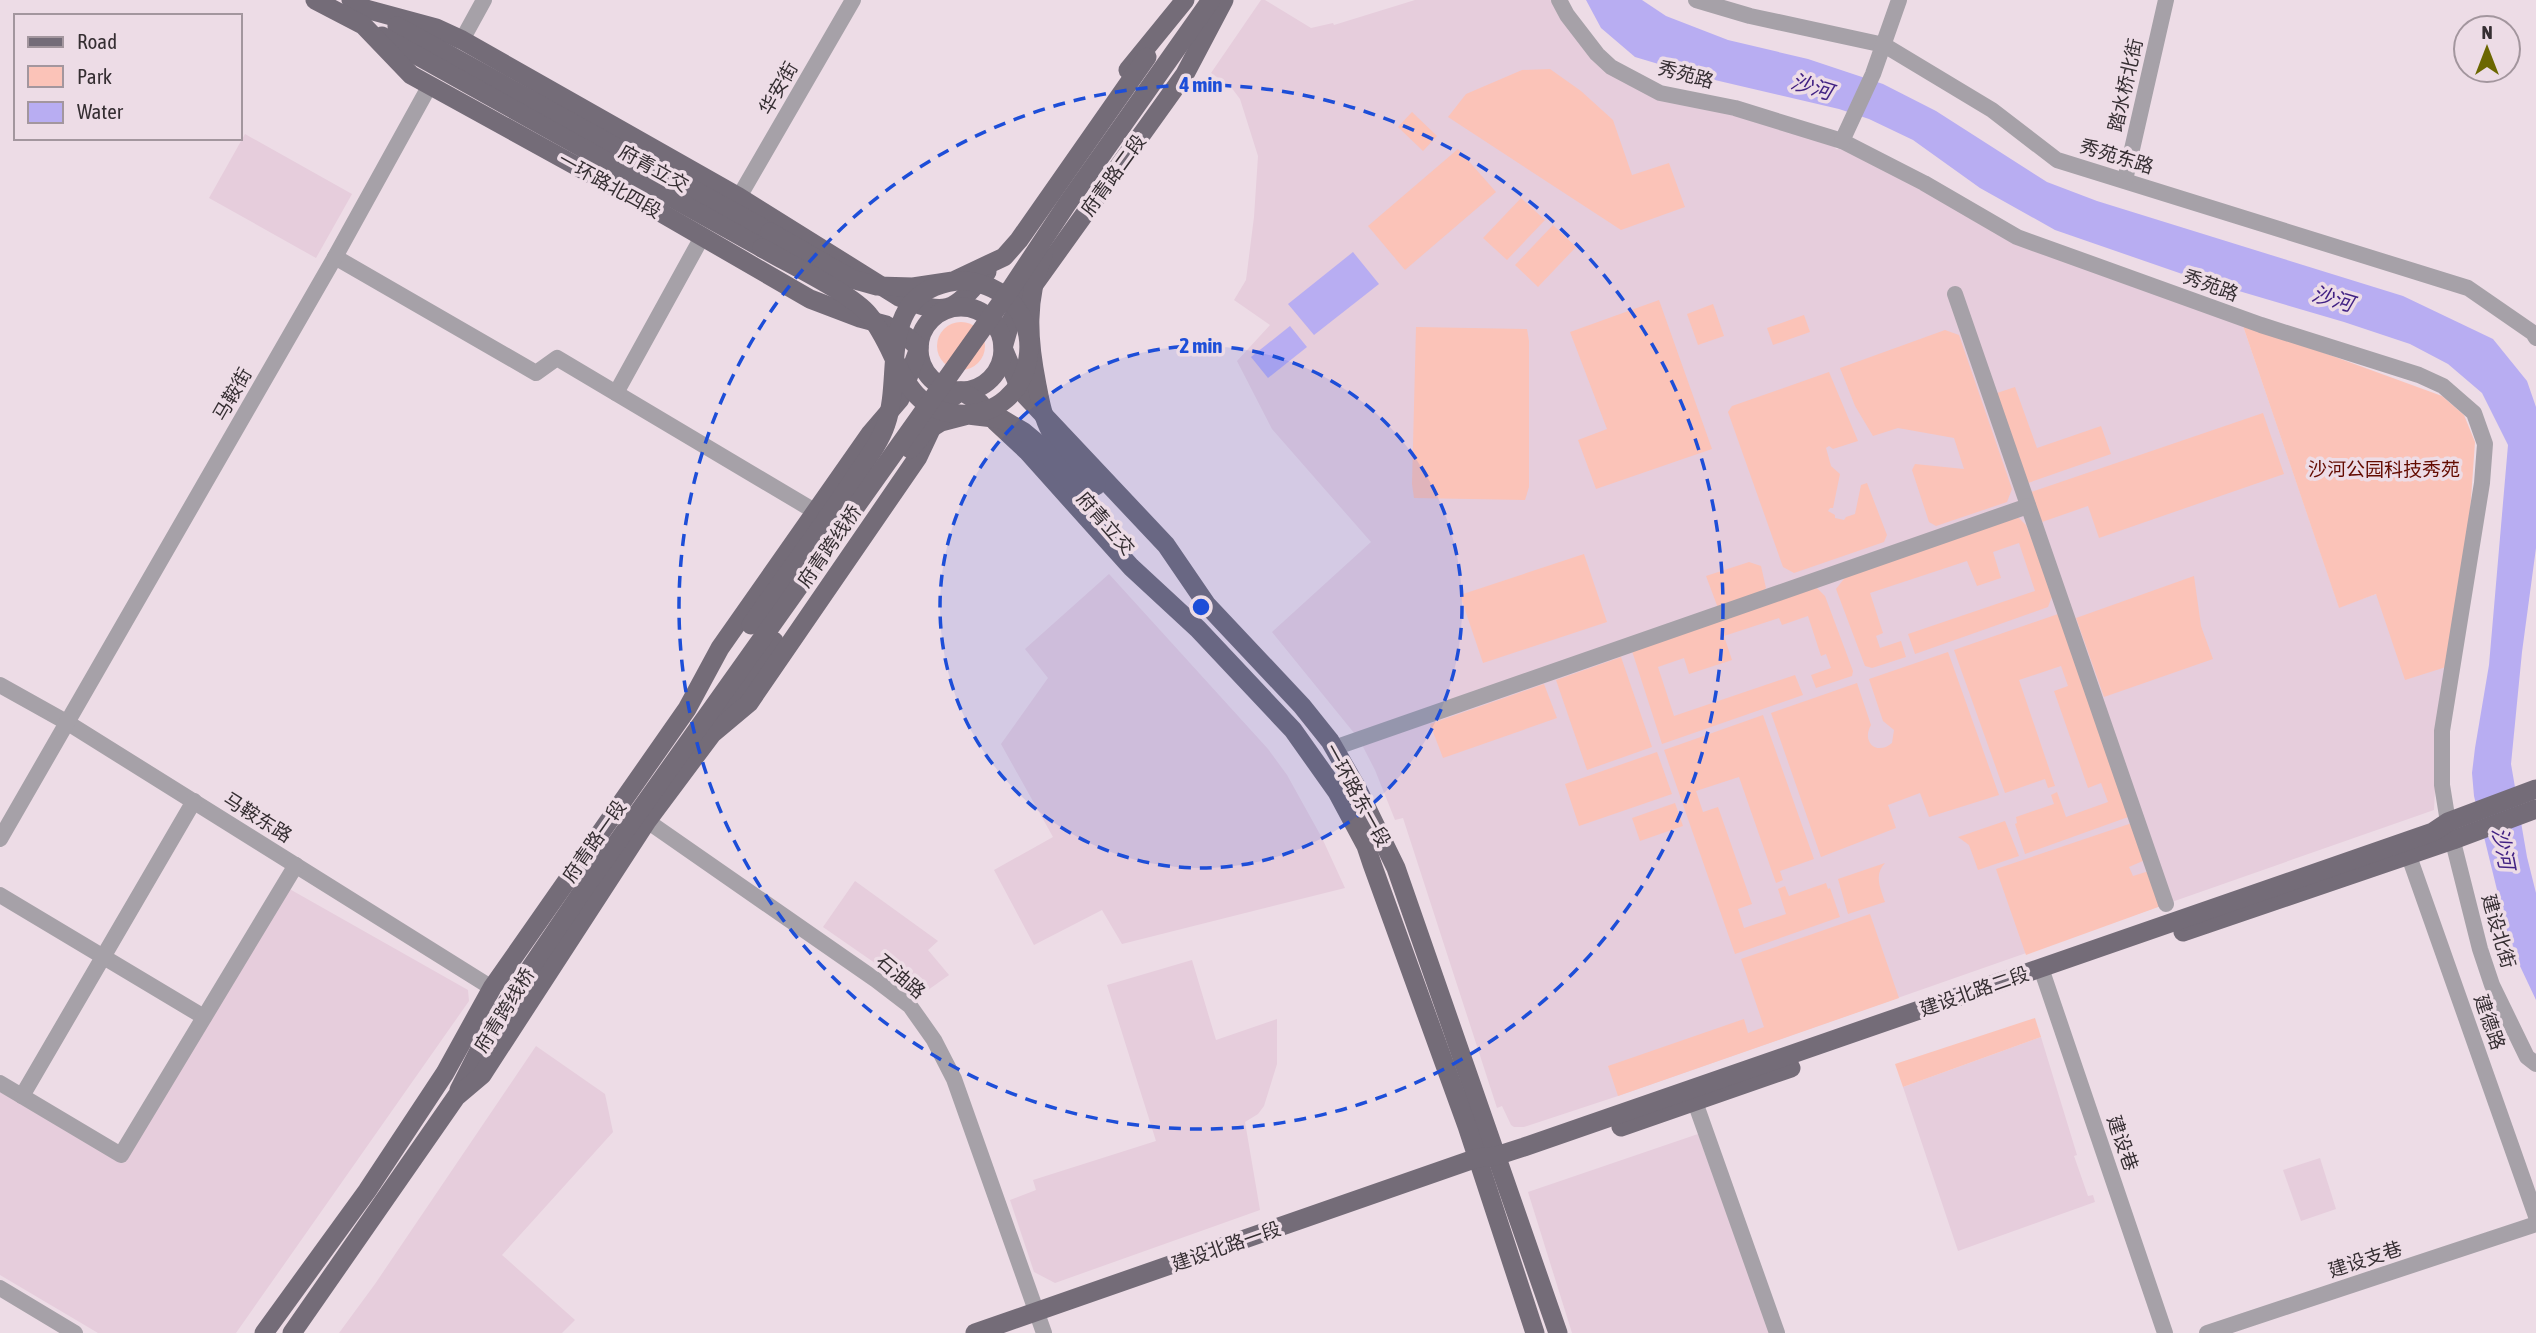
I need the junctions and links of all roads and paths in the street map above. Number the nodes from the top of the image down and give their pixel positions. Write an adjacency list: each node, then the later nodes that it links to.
1 (315, 0): 12 (main road, 一环路北四段)
2 (484, 0): 13 (street)
3 (853, 0): 18 (street, 华安街)
4 (1186, 0): 22 (main road, 府青立交, bridge); 24 (main road)
5 (1199, 0): 58 (main road, 府青跨线桥, bridge)
6 (1211, 0): 58 (main road, 府青跨线桥, bridge)
7 (1224, 0): 27 (main road, 府青路二段); 28 (main road, bridge)
8 (1559, 0): 16 (street, 秀苑路)
9 (1696, 0): 14 (street, 秀苑东路)
10 (1899, 0): 14 (street)
11 (2166, 0): 17 (street, 踏水桥北街)
12 (360, 11): 13 (main road, 一环路北四段); 15 (main road, 一环路北四段); 20 (main road, 府青立交)
13 (462, 40): 18 (main road, 一环路北四段)
14 (1884, 45): 16 (street); 17 (street, 秀苑东路)
15 (430, 85): 19 (main road, 一环路北四段); 21 (street, 马鞍街)
16 (1842, 141): 48 (street, 秀苑路)
17 (2125, 180): 25 (street, 秀苑东路)
18 (739, 197): 24 (main road, 一环路北四段)
19 (702, 237): 26 (main road, 一环路北四段); 31 (street)
20 (766, 240): 22 (main road, 府青立交, bridge); 29 (main road, 府青立交, bridge)
21 (335, 257): 31 (street); 41 (street, 马鞍街)
22 (953, 281): 28 (main road, 府青立交, bridge); 29 (main road, 府青立交, bridge)
23 (1955, 294): 34 (street)
24 (950, 308): 26 (main road); 27 (main road)
25 (2536, 338)
26 (919, 348): 30 (main road); 35 (main road, 府青路一段)
27 (1003, 348): 30 (main road); 36 (main road, 一环路东一段)
28 (1030, 351): 32 (main road, 府青立交, bridge); 33 (main road, bridge)
29 (896, 359): 32 (main road, 府青立交, bridge); 40 (main road, 府青立交, bridge)
30 (961, 391): 37 (main road, 一环路东一段); 42 (main road, 府青路一段)
31 (616, 393): 35 (street)
32 (968, 415): 33 (main road, 府青立交, bridge); 38 (main road, 府青立交, bridge)
33 (1089, 492): 36 (main road); 37 (main road, 府青立交)
34 (2028, 506): 43 (street); 53 (street)
35 (816, 512): 40 (main road, 府青路一段)
36 (1207, 606): 43 (main road, 一环路东一段)
37 (1198, 629): 64 (main road, 一环路东一段)
38 (774, 641): 42 (main road, 府青路一段)
39 (0, 685): 41 (street, 马鞍东路)
40 (687, 709): 46 (main road, 府青路一段)
41 (68, 723): 45 (street, 马鞍东路); 49 (street, 马鞍街)
42 (712, 734): 47 (main road, 府青路一段)
43 (1334, 748): 64 (main road, 一环路东一段)
44 (2533, 800): 48 (main road, 建设北路二段)
45 (194, 801): 51 (street, 马鞍东路); 54 (street)
46 (620, 803): 47 (street, 石油路); 56 (main road, 府青路一段)
47 (647, 821): 63 (main road, 府青路一段); 70 (street, 石油路)
48 (2459, 828): 50 (main road, 建设北路二段); 59 (street, 建设北街)
49 (0, 838)
50 (2406, 849): 55 (main road, 建设北路二段); 67 (street, 建德路)
51 (296, 865): 56 (street, 马鞍东路); 57 (street)
52 (0, 895): 54 (street)
53 (2166, 904)
54 (103, 957): 57 (street); 62 (street)
55 (2043, 973): 65 (main road, 建设北路二段); 66 (main road, 建设北路二段); 79 (street, 建设巷)
56 (492, 988): 60 (main road, 府青路一段)
57 (204, 1017): 62 (street)
58 (490, 1020): 60 (main road, 府青跨线桥); 63 (main road, 府青跨线桥)
59 (2536, 1064)
60 (445, 1073): 72 (main road, 府青路一段)
61 (0, 1083): 62 (street)
62 (23, 1096)
63 (456, 1097): 73 (main road, 府青路一段)
64 (1467, 1098): 66 (main road, 一环路东一段)
65 (1695, 1102): 66 (main road, 建设北路二段); 78 (street)
66 (1489, 1163): 70 (main road, 建设北路一段); 76 (main road, 一环路东一段); 77 (main road, 一环路东一段)
67 (2536, 1216)
68 (2536, 1224): 80 (street, 建设支巷)
69 (0, 1288): 71 (street)
70 (1040, 1323): 74 (main road, 建设北路一段); 75 (main road, 建设北路一段)
71 (75, 1333)
72 (264, 1333)
73 (292, 1333)
74 (975, 1333)
75 (1012, 1333)
76 (1535, 1333)
77 (1558, 1333)
78 (1777, 1333)
79 (2165, 1333)
80 (2207, 1333)

